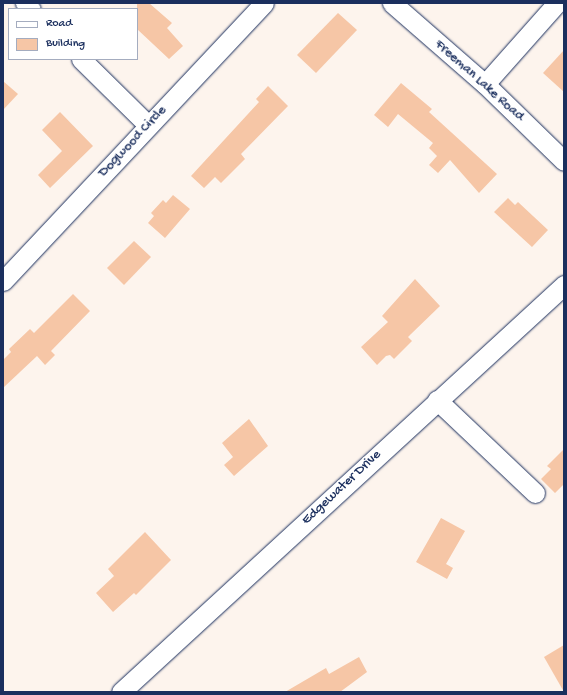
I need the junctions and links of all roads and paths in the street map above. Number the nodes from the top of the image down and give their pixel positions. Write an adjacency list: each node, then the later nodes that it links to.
1 (264, 3): 6 (street, Dogwood Circle)
2 (392, 3): 5 (street, Freeman Lake Road)
3 (557, 3): 5 (street)
4 (82, 60): 6 (street)
5 (485, 84): 7 (street, Freeman Lake Road)
6 (148, 125): 8 (street, Dogwood Circle)
7 (564, 161)
8 (3, 281)
9 (564, 285): 10 (street, Edgewater Drive)
10 (437, 400): 11 (street); 12 (street, Edgewater Drive)
11 (535, 493)
12 (122, 692)

